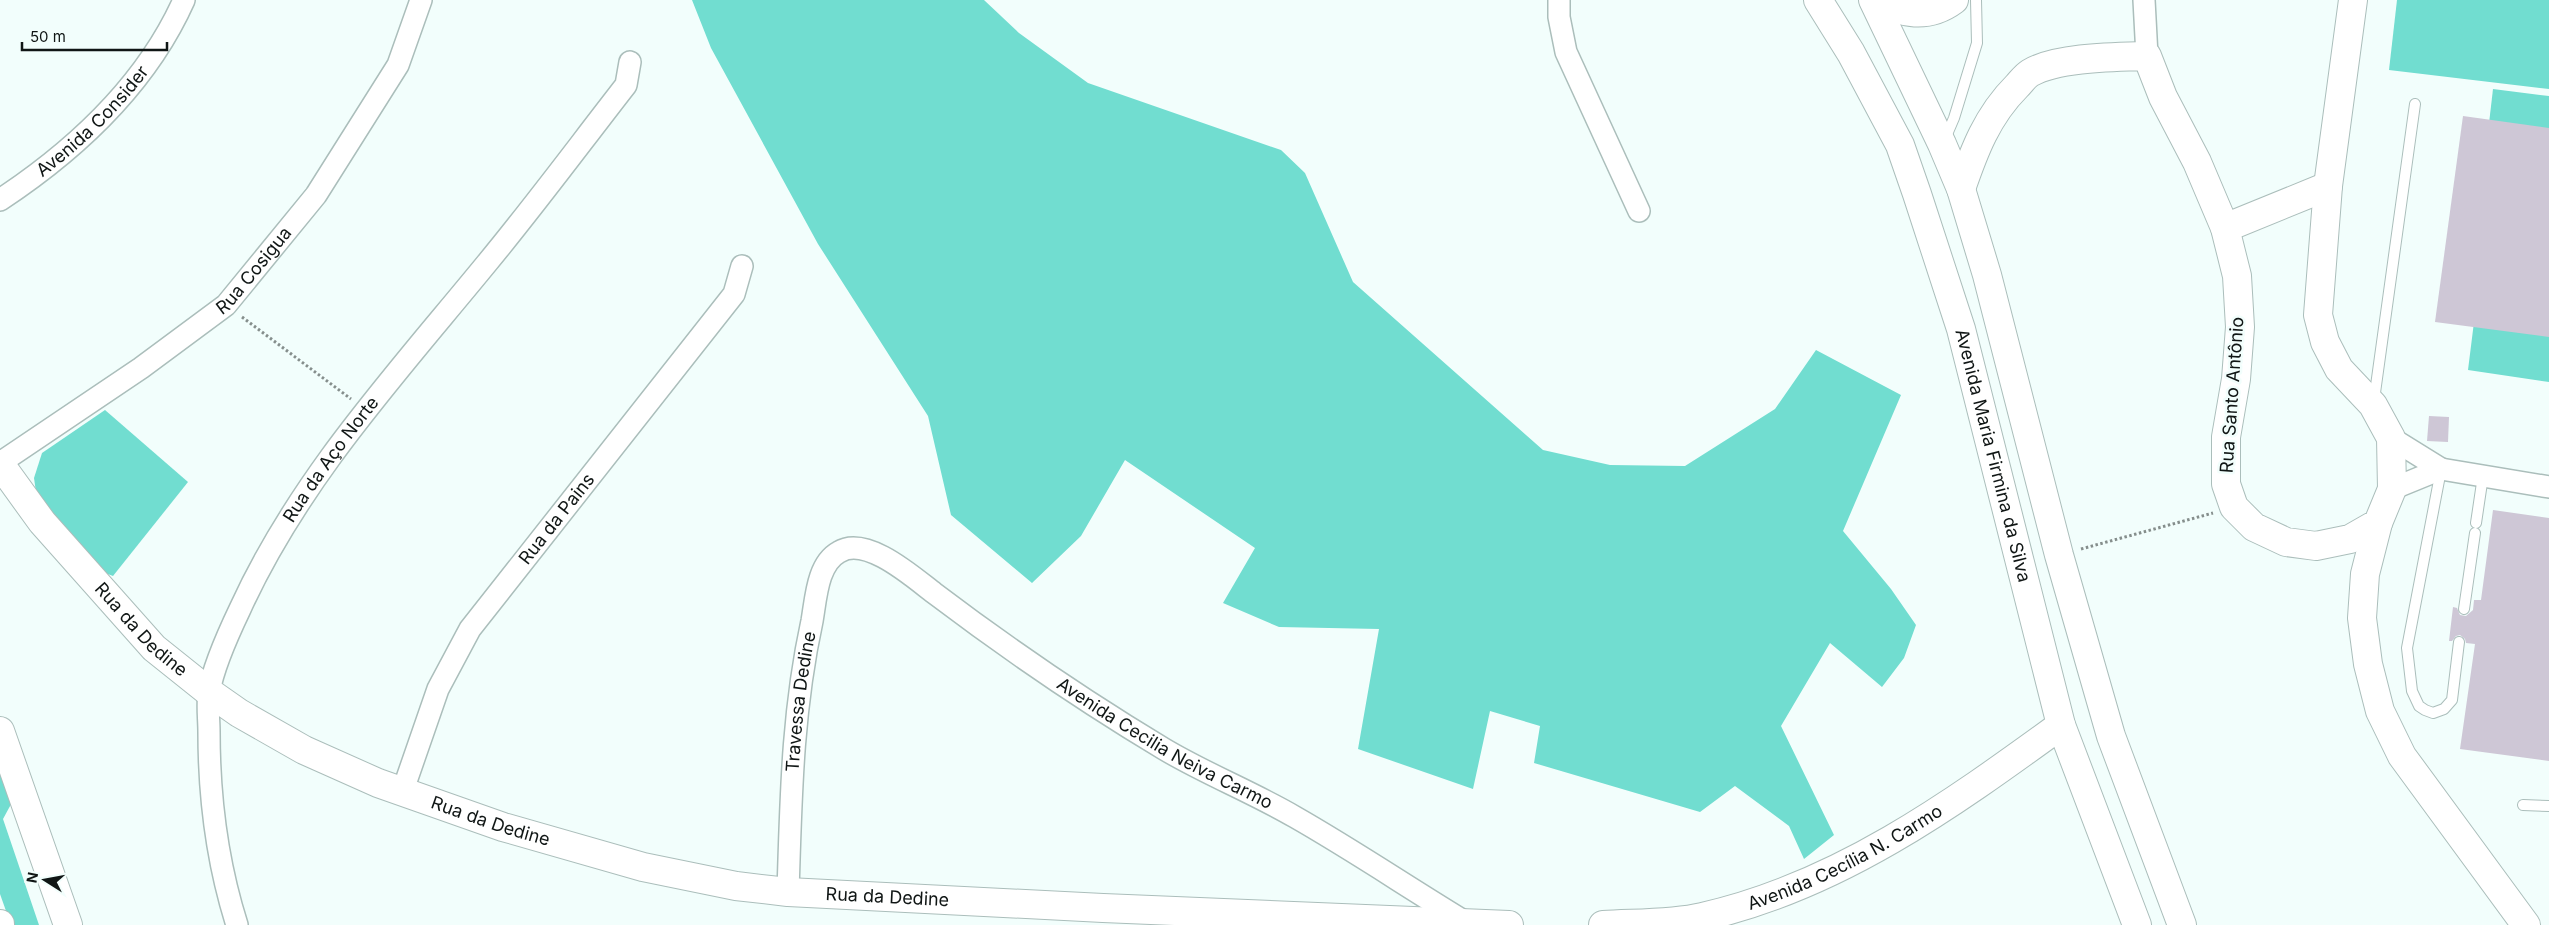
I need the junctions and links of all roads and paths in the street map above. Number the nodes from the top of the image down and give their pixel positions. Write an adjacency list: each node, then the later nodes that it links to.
1 (184, 0): 17 (street, Avenida Consider)
2 (422, 0): 21 (street, Rua Cosigua)
3 (1559, 0): 18 (street)
4 (1818, 0): 14 (main road, Avenida Maria Firmina da Silva)
5 (1954, 0): 9 (main road)
6 (1976, 0): 13 (lane)
7 (2144, 0): 10 (street)
8 (2354, 0): 15 (main road)
9 (1873, 1): 13 (main road)
10 (2147, 56): 16 (main road); 19 (main road, Rua Santo Antônio)
11 (630, 62): 23 (street, Rua da Aço Norte)
12 (2415, 104): 22 (lane)
13 (1937, 135): 14 (main road); 16 (main road)
14 (1900, 145): 37 (main road, Avenida Maria Firmina da Silva)
15 (2328, 186): 19 (main road); 22 (main road)
16 (1961, 189): 33 (main road)
17 (0, 200)
18 (1639, 211)
19 (2225, 228): 30 (main road, Rua Santo Antônio)
20 (742, 266): 41 (street, Rua da Pains)
21 (226, 305): 23 (path); 25 (street, Rua Cosigua)
22 (2373, 405): 24 (main road)
23 (365, 410): 36 (street, Rua da Aço Norte)
24 (2392, 438): 26 (street); 29 (main road)
25 (0, 463): 36 (main road, Rua da Dedine)
26 (2441, 469): 27 (street); 29 (street); 35 (lane)
27 (2483, 476): 28 (street); 34 (lane)
28 (2549, 486)
29 (2392, 489): 31 (main road)
30 (2234, 507): 31 (main road, Rua Santo Antônio); 33 (path)
31 (2378, 523): 54 (main road)
32 (872, 551): 45 (street, Travessa Dedine); 48 (street, Avenida Cecilia Neiva Carmo)
33 (2059, 555): 39 (main road)
34 (2464, 609)
35 (2459, 642)
36 (209, 692): 41 (main road, Rua da Dedine); 50 (street, Rua da Aço Norte)
37 (2061, 725): 40 (main road, Avenida Maria Firmina da Silva); 52 (main road, Avenida Cecília N. Carmo)
38 (0, 732): 49 (main road)
39 (2111, 736): 40 (main road); 44 (main road)
40 (2071, 750): 46 (main road, Avenida Maria Firmina da Silva)
41 (403, 790): 45 (main road, Rua da Dedine)
42 (2523, 805): 43 (lane)
43 (2549, 806)
44 (2168, 888): 46 (main road); 53 (main road)
45 (788, 892): 47 (main road, Rua da Dedine)
46 (2132, 913)
47 (1108, 917): 48 (main road)
48 (1467, 923): 51 (main road)
49 (68, 925)
50 (237, 925)
51 (1509, 925)
52 (1603, 925)
53 (2182, 925)
54 (2526, 925)

